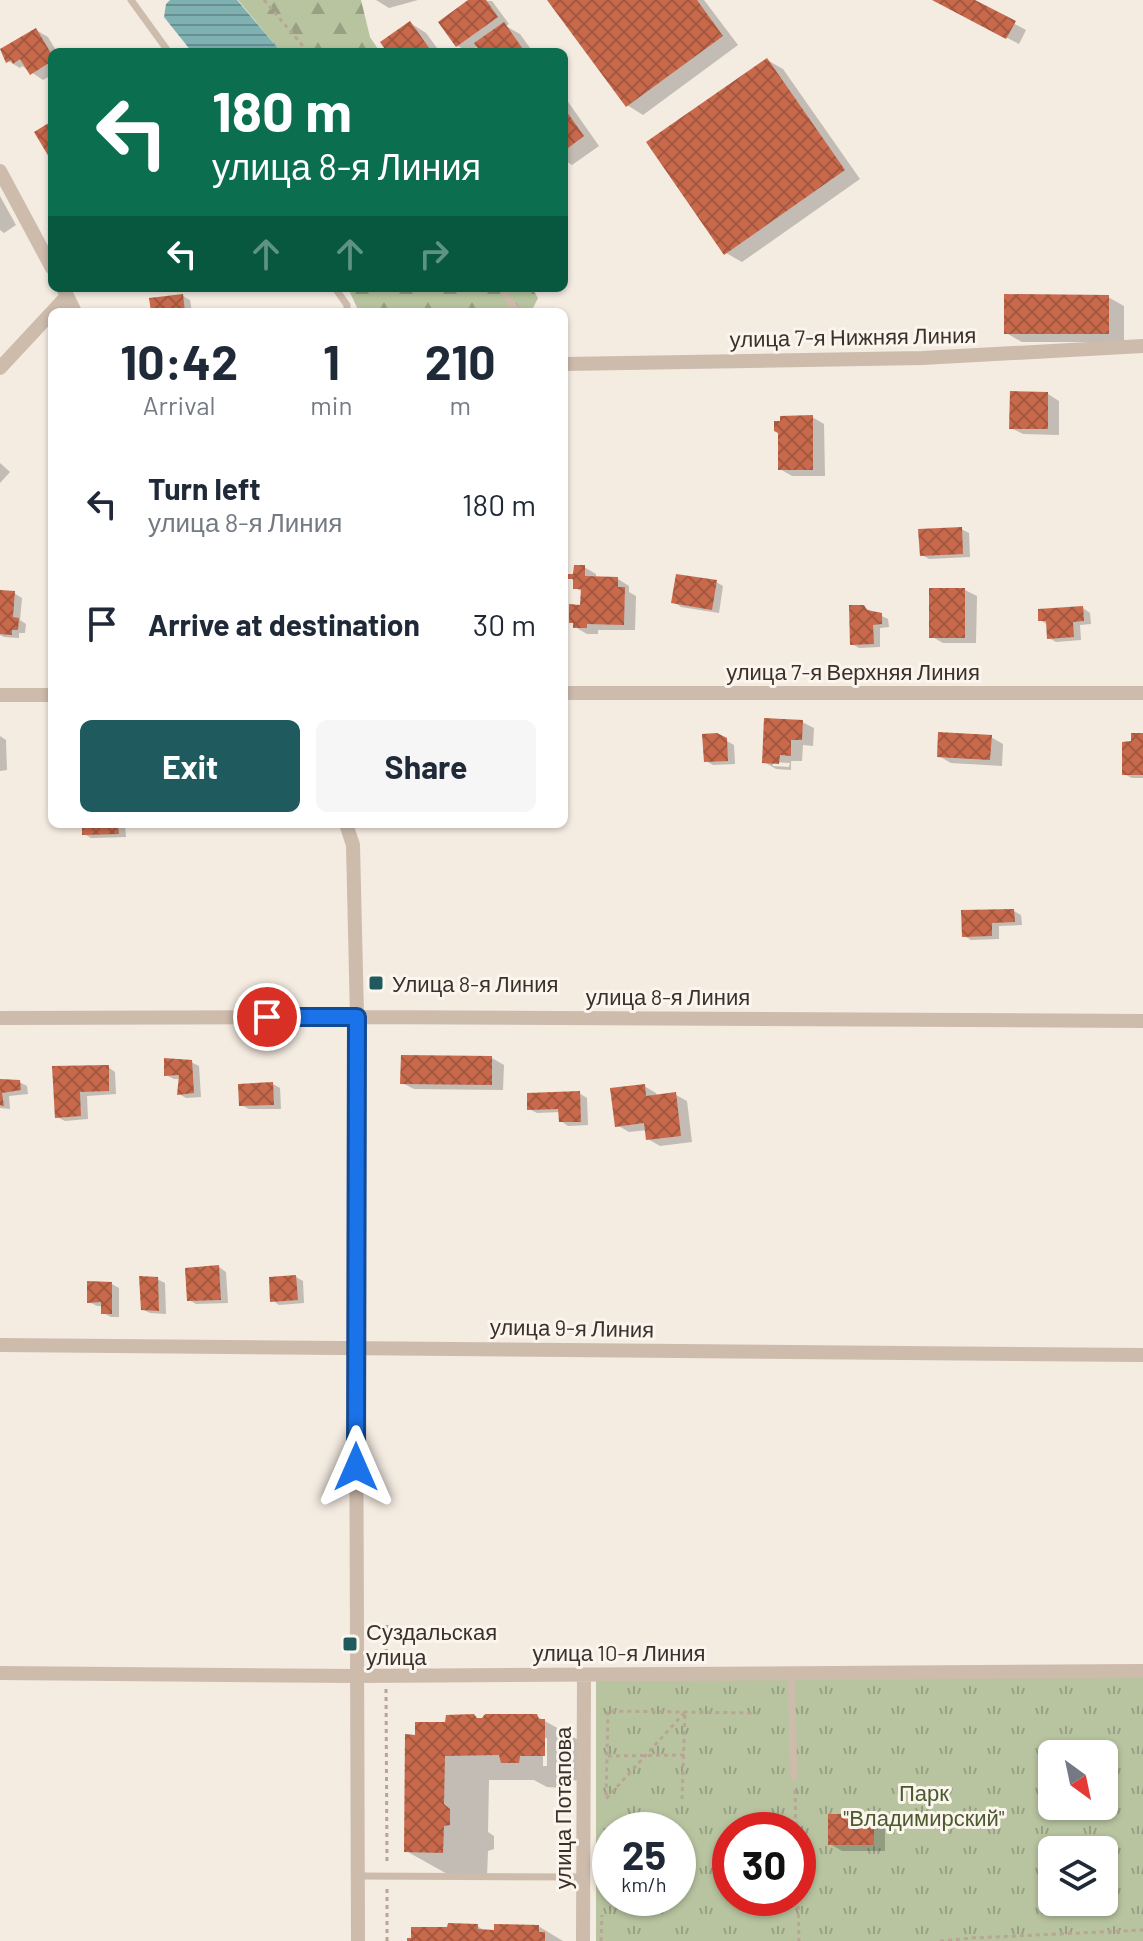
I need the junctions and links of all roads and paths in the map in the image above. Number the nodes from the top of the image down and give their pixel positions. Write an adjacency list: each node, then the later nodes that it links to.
1 (131, 0): 3 (lane)
2 (264, 0): 4 (path)
3 (166, 48)
4 (305, 48)
5 (0, 171): 6 (street)
6 (48, 261)
7 (65, 292): 8 (street)
8 (51, 308)
9 (48, 312): 12 (street)
10 (1143, 346): 11 (street, улица 7-я Нижняя Линия)
11 (568, 364)
12 (0, 368)
13 (568, 693): 14 (street, улица 7-я Верхняя Линия)
14 (1143, 693)
15 (0, 695): 16 (street)
16 (48, 695)
17 (347, 828): 18 (street)
18 (357, 1017): 19 (street, улица 8-я Линия); 20 (street, улица 8-я Линия); 22 (street)
19 (0, 1018)
20 (1143, 1021)
21 (0, 1345): 22 (street, улица 9-я Линия)
22 (356, 1347): 23 (street, улица 9-я Линия); 29 (street)
23 (1143, 1355)
24 (387, 1625): 30 (path)
25 (1143, 1671): 27 (street, улица 10-я Линия)
26 (0, 1673): 29 (street, улица 10-я Линия)
27 (791, 1673): 28 (street, улица 10-я Линия); 36 (lane)
28 (584, 1675): 30 (street, улица 10-я Линия); 41 (street, улица Потапова)
29 (357, 1676): 30 (street, улица 10-я Линия); 39 (street)
30 (386, 1676): 40 (path)
31 (685, 1712): 32 (path); 33 (path); 34 (path); 35 (path)
32 (758, 1713)
33 (684, 1755): 35 (path); 37 (path)
34 (607, 1756): 35 (path); 35 (path)
35 (644, 1756)
36 (794, 1777): 38 (path)
37 (682, 1799)
38 (795, 1812)
39 (358, 1876): 40 (lane); 46 (street)
40 (387, 1876): 41 (lane); 47 (path)
41 (584, 1877): 48 (street, улица Потапова)
42 (602, 1916): 49 (path)
43 (798, 1916): 50 (path)
44 (1143, 1930): 45 (path)
45 (972, 1939): 51 (path)
46 (358, 1941)
47 (387, 1941)
48 (583, 1941)
49 (601, 1941)
50 (799, 1941)
51 (940, 1941)

